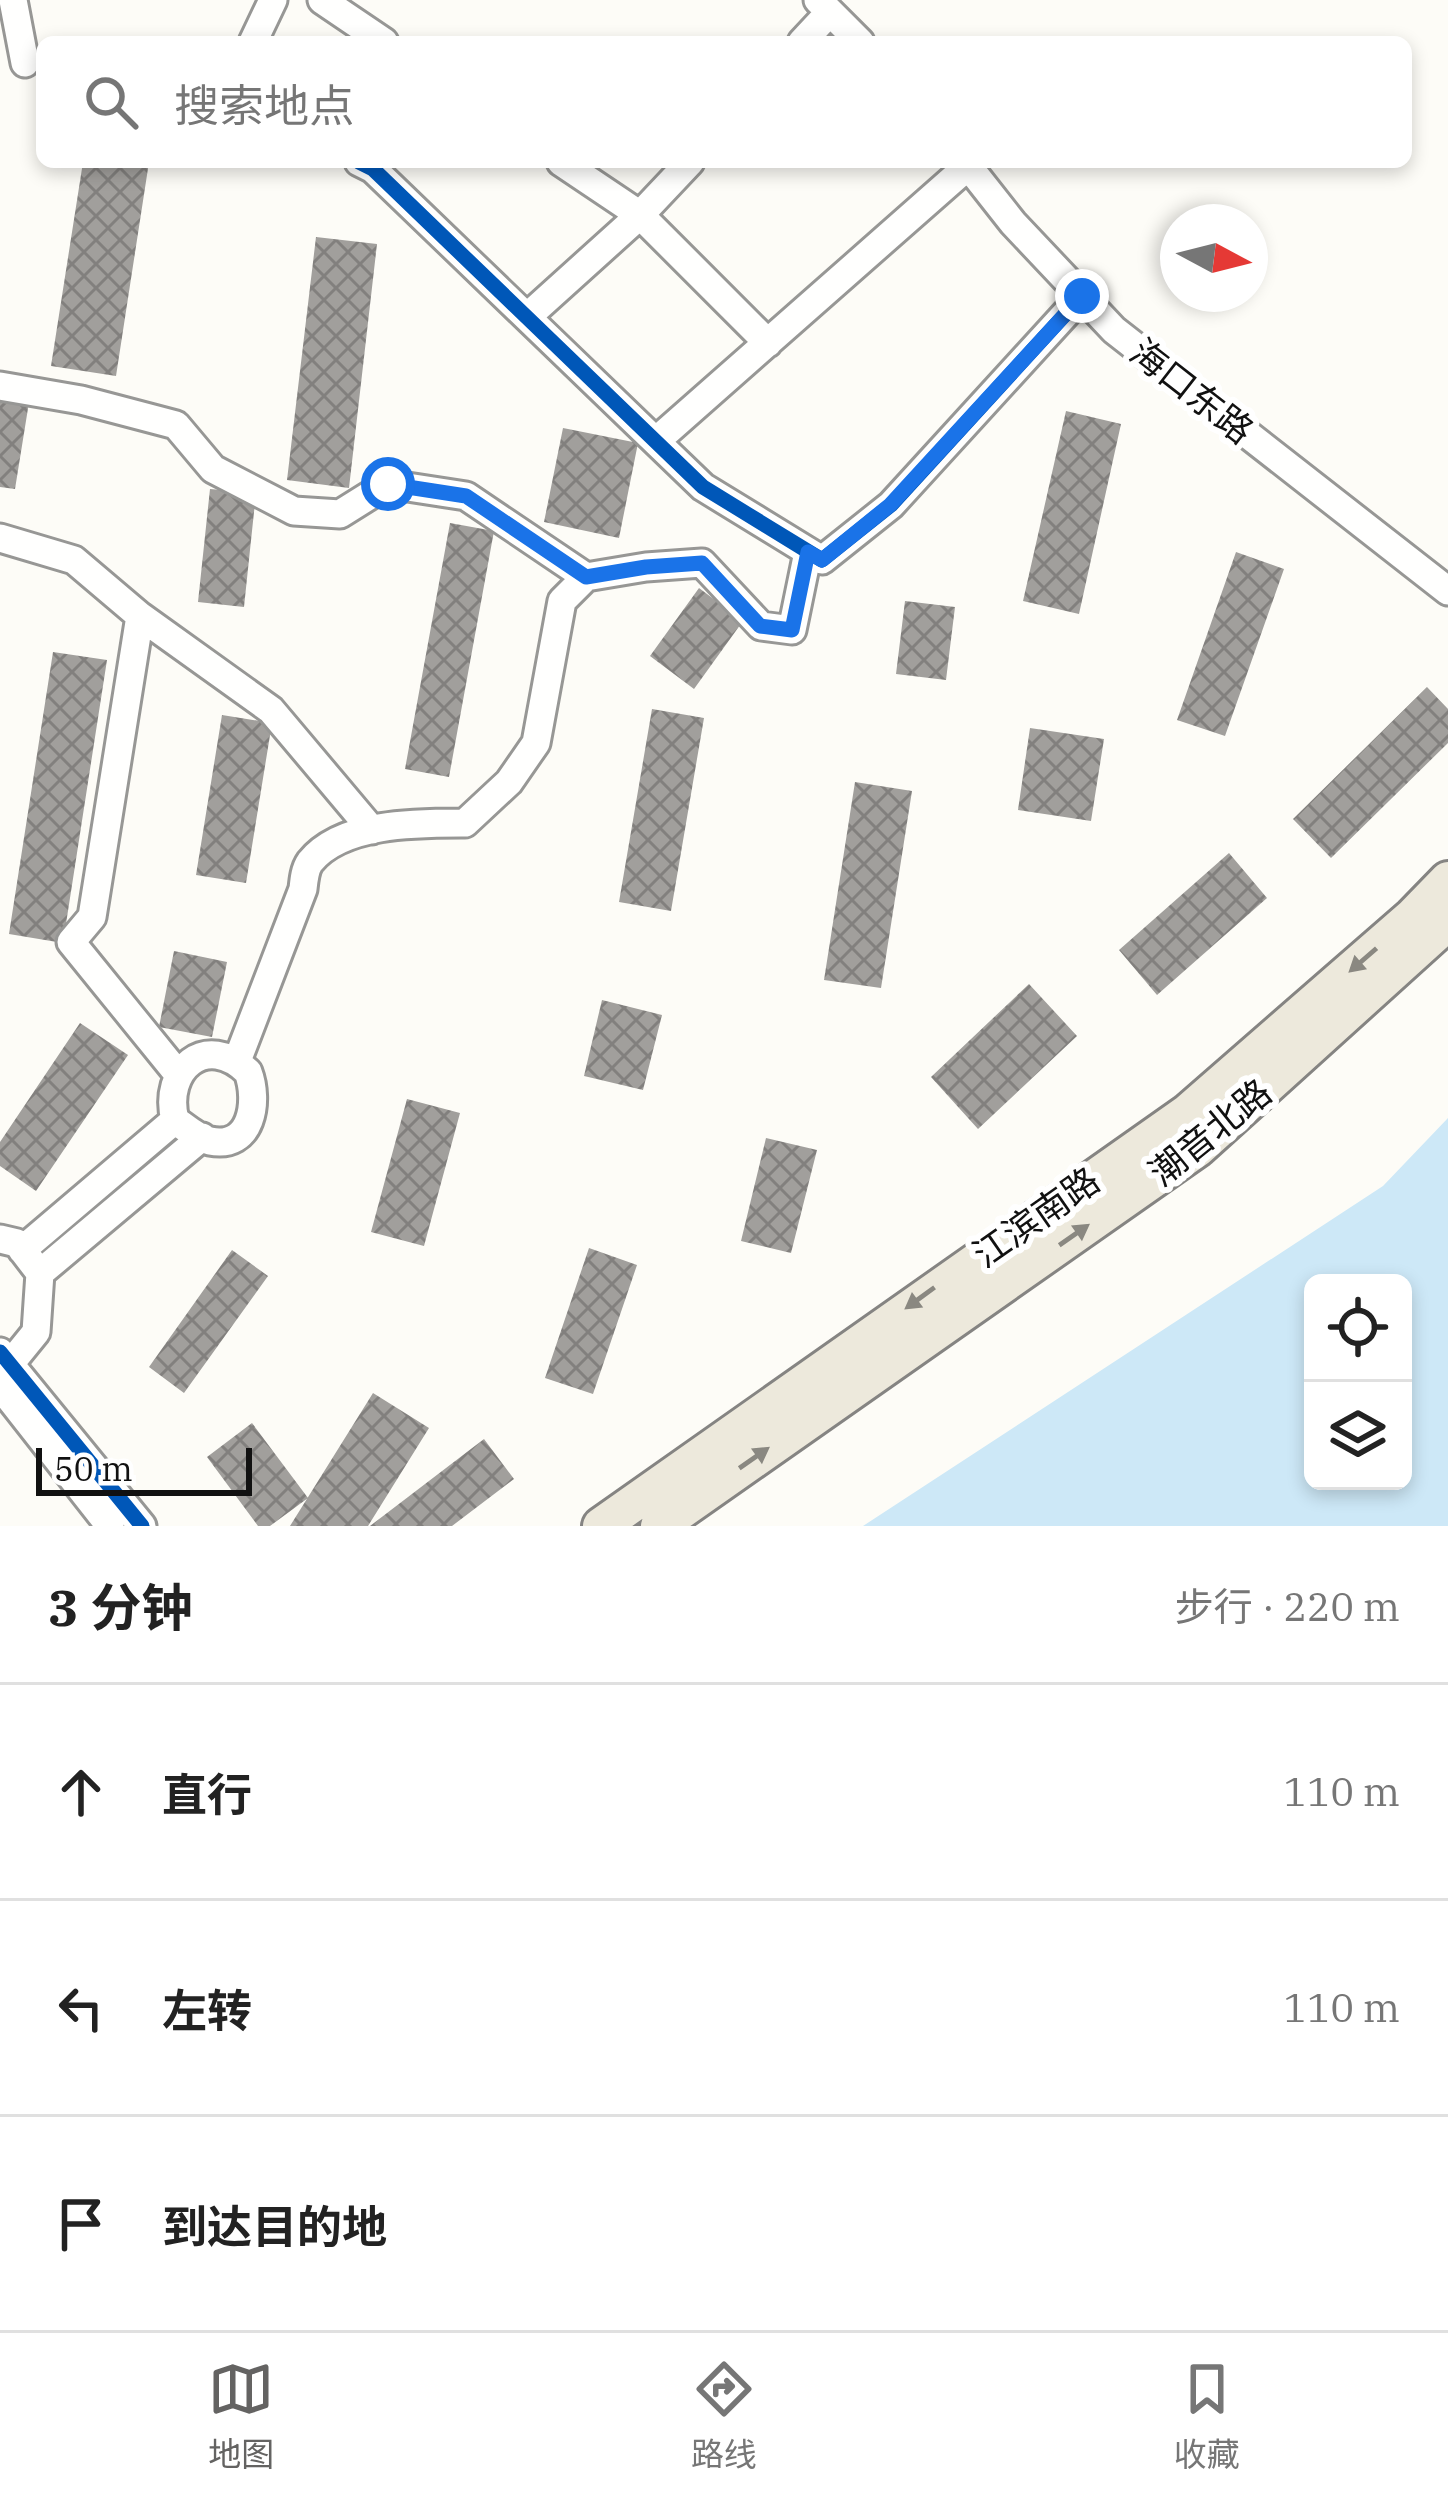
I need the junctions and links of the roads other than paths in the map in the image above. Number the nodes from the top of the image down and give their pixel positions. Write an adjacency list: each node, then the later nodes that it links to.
1 (13, 0): 9 (street)
2 (273, 0): 5 (street)
3 (322, 0): 6 (street)
4 (824, 6): 7 (street); 8 (street)
5 (257, 36)
6 (375, 36)
7 (806, 36)
8 (854, 36)
9 (22, 68)
10 (371, 168): 17 (street)
11 (571, 168): 15 (street)
12 (684, 168): 15 (street)
13 (963, 168): 18 (street)
14 (970, 168): 16 (street, 海口东路)
15 (640, 215): 17 (street); 18 (street)
16 (1082, 296): 22 (street); 24 (street, 海口东路)
17 (527, 317): 20 (street)
18 (768, 343): 20 (street)
19 (0, 386): 23 (street)
20 (656, 441): 22 (street)
21 (0, 538): 25 (street)
22 (808, 552): 23 (street)
23 (586, 577): 26 (street)
24 (1448, 591)
25 (140, 616): 26 (street); 30 (street)
26 (373, 830): 29 (street)
27 (1448, 880): 38 (main road, 江滨南路, one-way to 38)
28 (1448, 922): 39 (main road, 潮音北路, one-way to 28)
29 (237, 1061): 30 (street); 32 (street)
30 (178, 1074): 31 (street)
31 (175, 1120): 32 (street); 33 (street)
32 (202, 1137): 34 (street)
33 (11, 1244): 34 (street)
34 (40, 1273): 35 (street)
35 (4, 1367): 36 (street); 37 (street)
36 (110, 1526)
37 (142, 1526)
38 (601, 1526)
39 (658, 1526)

